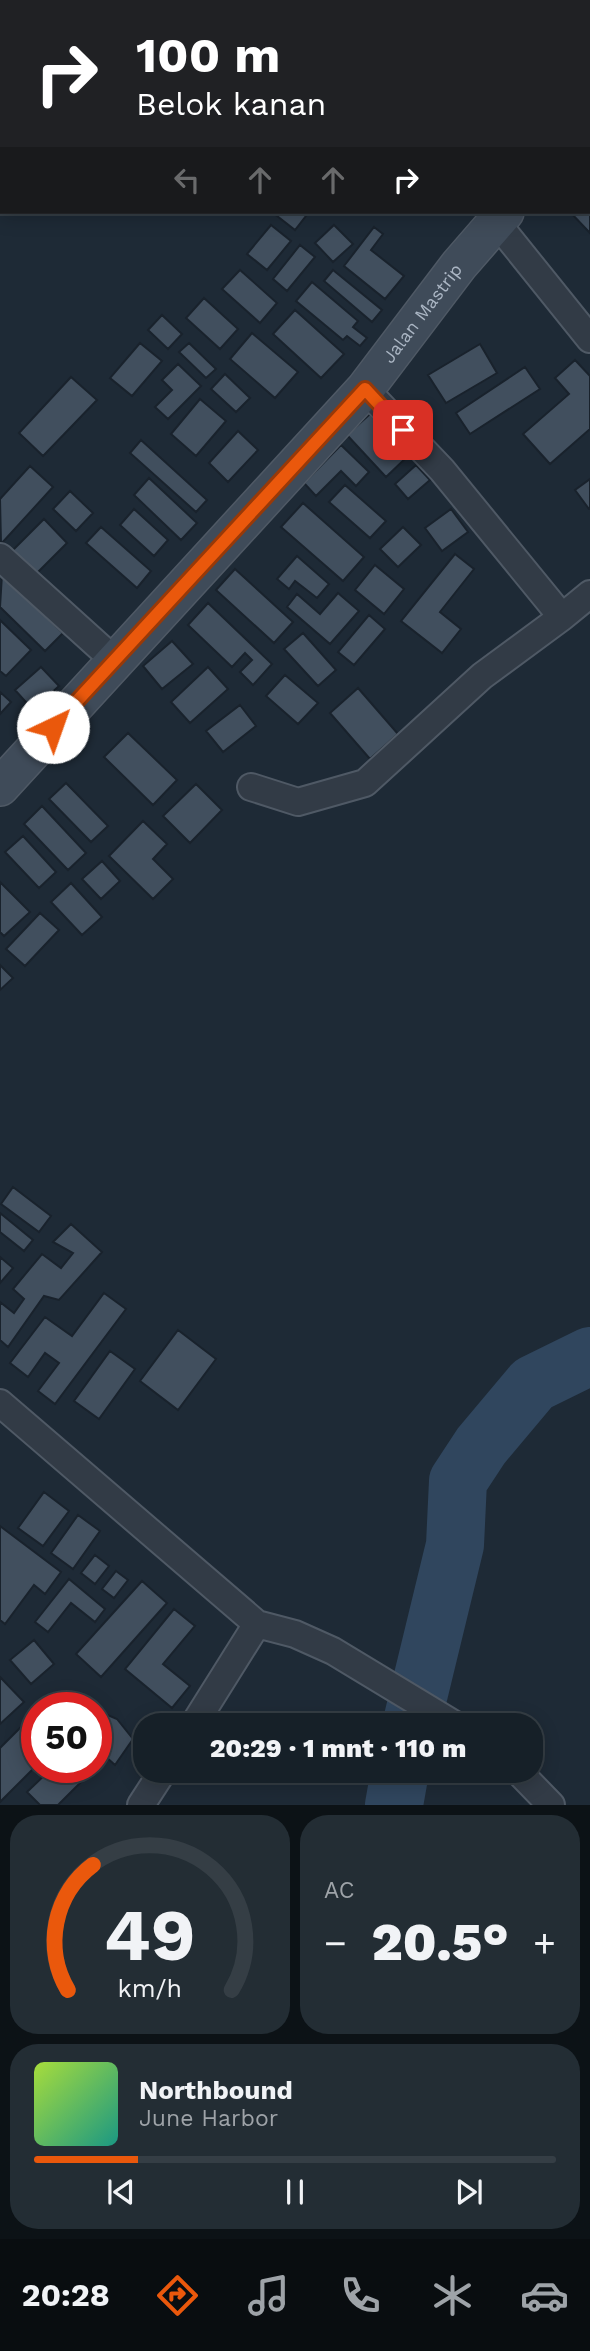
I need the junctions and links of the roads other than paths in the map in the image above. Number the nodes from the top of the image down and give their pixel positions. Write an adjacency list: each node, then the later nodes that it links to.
1 (501, 217): 2 (street); 3 (main road, Jalan Mastrip)
2 (590, 339)
3 (365, 389): 6 (street); 7 (main road, Jalan Mastrip)
4 (0, 556): 7 (street)
5 (590, 594): 6 (street)
6 (562, 617): 9 (street)
7 (114, 660): 8 (main road, Jalan Mastrip)
8 (0, 787)
9 (251, 787)
10 (0, 1404): 11 (street)
11 (257, 1625): 12 (street); 13 (street)
12 (201, 1713)
13 (435, 1713)
14 (155, 1783): 16 (street)
15 (530, 1783): 17 (street)
16 (141, 1805)
17 (551, 1805)

